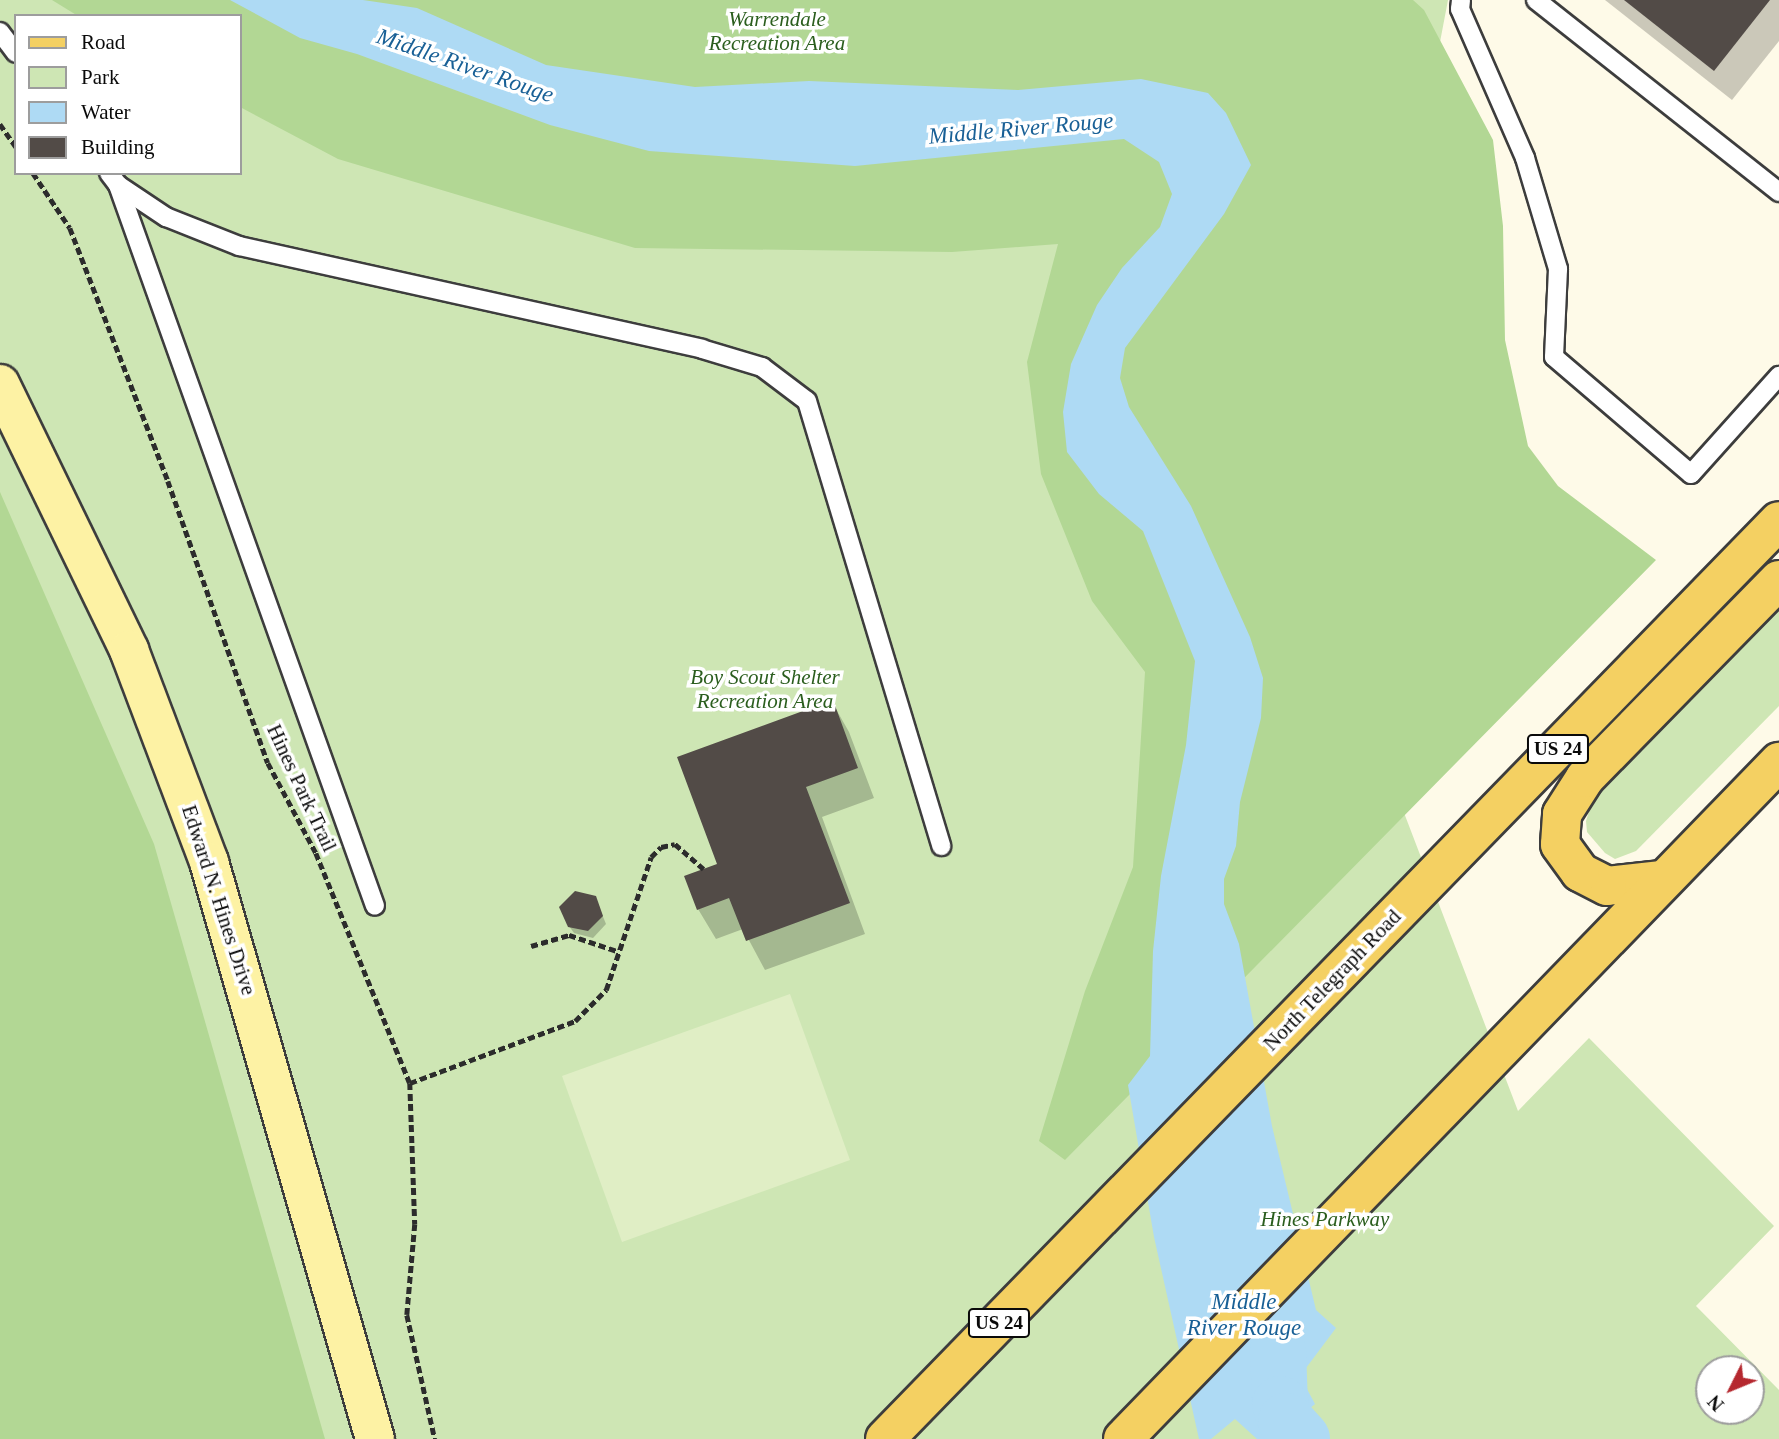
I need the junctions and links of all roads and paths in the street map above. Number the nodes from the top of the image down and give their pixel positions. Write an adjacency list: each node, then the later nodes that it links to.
1 (1461, 0): 10 (lane)
2 (1536, 0): 9 (lane)
3 (0, 32): 4 (lane)
4 (14, 50)
5 (0, 124): 6 (path)
6 (14, 145)
7 (34, 175): 21 (path, Hines Park Trail)
8 (113, 179): 15 (lane); 18 (lane)
9 (1779, 192)
10 (1779, 376)
11 (0, 384): 22 (street, Edward N. Hines Drive)
12 (1779, 521): 24 (main road, North Telegraph Road / US 24)
13 (1779, 580): 17 (main road)
14 (1779, 762): 17 (main road)
15 (941, 846)
16 (704, 869): 20 (path)
17 (1662, 880): 25 (main road)
18 (375, 906)
19 (531, 946): 20 (path)
20 (617, 951): 21 (path)
21 (410, 1083): 23 (path, Hines Park Trail)
22 (375, 1439)
23 (435, 1439)
24 (885, 1439)
25 (1123, 1439)

